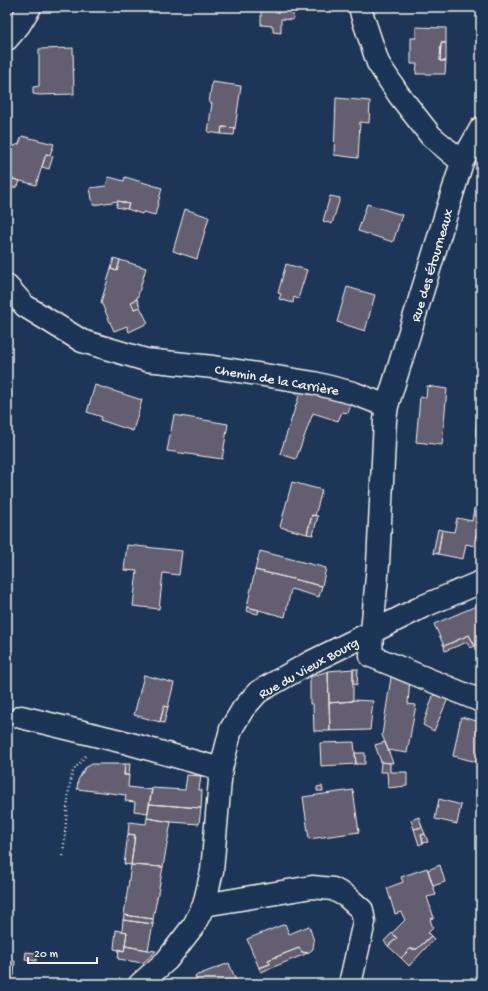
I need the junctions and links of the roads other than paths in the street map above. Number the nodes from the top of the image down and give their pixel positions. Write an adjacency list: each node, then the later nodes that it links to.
1 (30, 7): 3 (street)
2 (360, 7): 5 (street)
3 (7, 39)
4 (480, 133): 5 (street, Rue des Étourneaux)
5 (462, 162): 7 (street, Rue des Étourneaux)
6 (7, 286): 7 (street, Chemin de la Carrière)
7 (387, 406): 9 (street)
8 (481, 582): 9 (street)
9 (372, 632): 10 (street, Rue du Vieux Bourg); 12 (street, Rue du Vieux Bourg)
10 (481, 701)
11 (21, 717): 12 (street)
12 (221, 769): 13 (street, Rue du Vieux Bourg)
13 (204, 905): 14 (street, Rue du Vieux Bourg); 15 (street)
14 (140, 984)
15 (350, 984)

